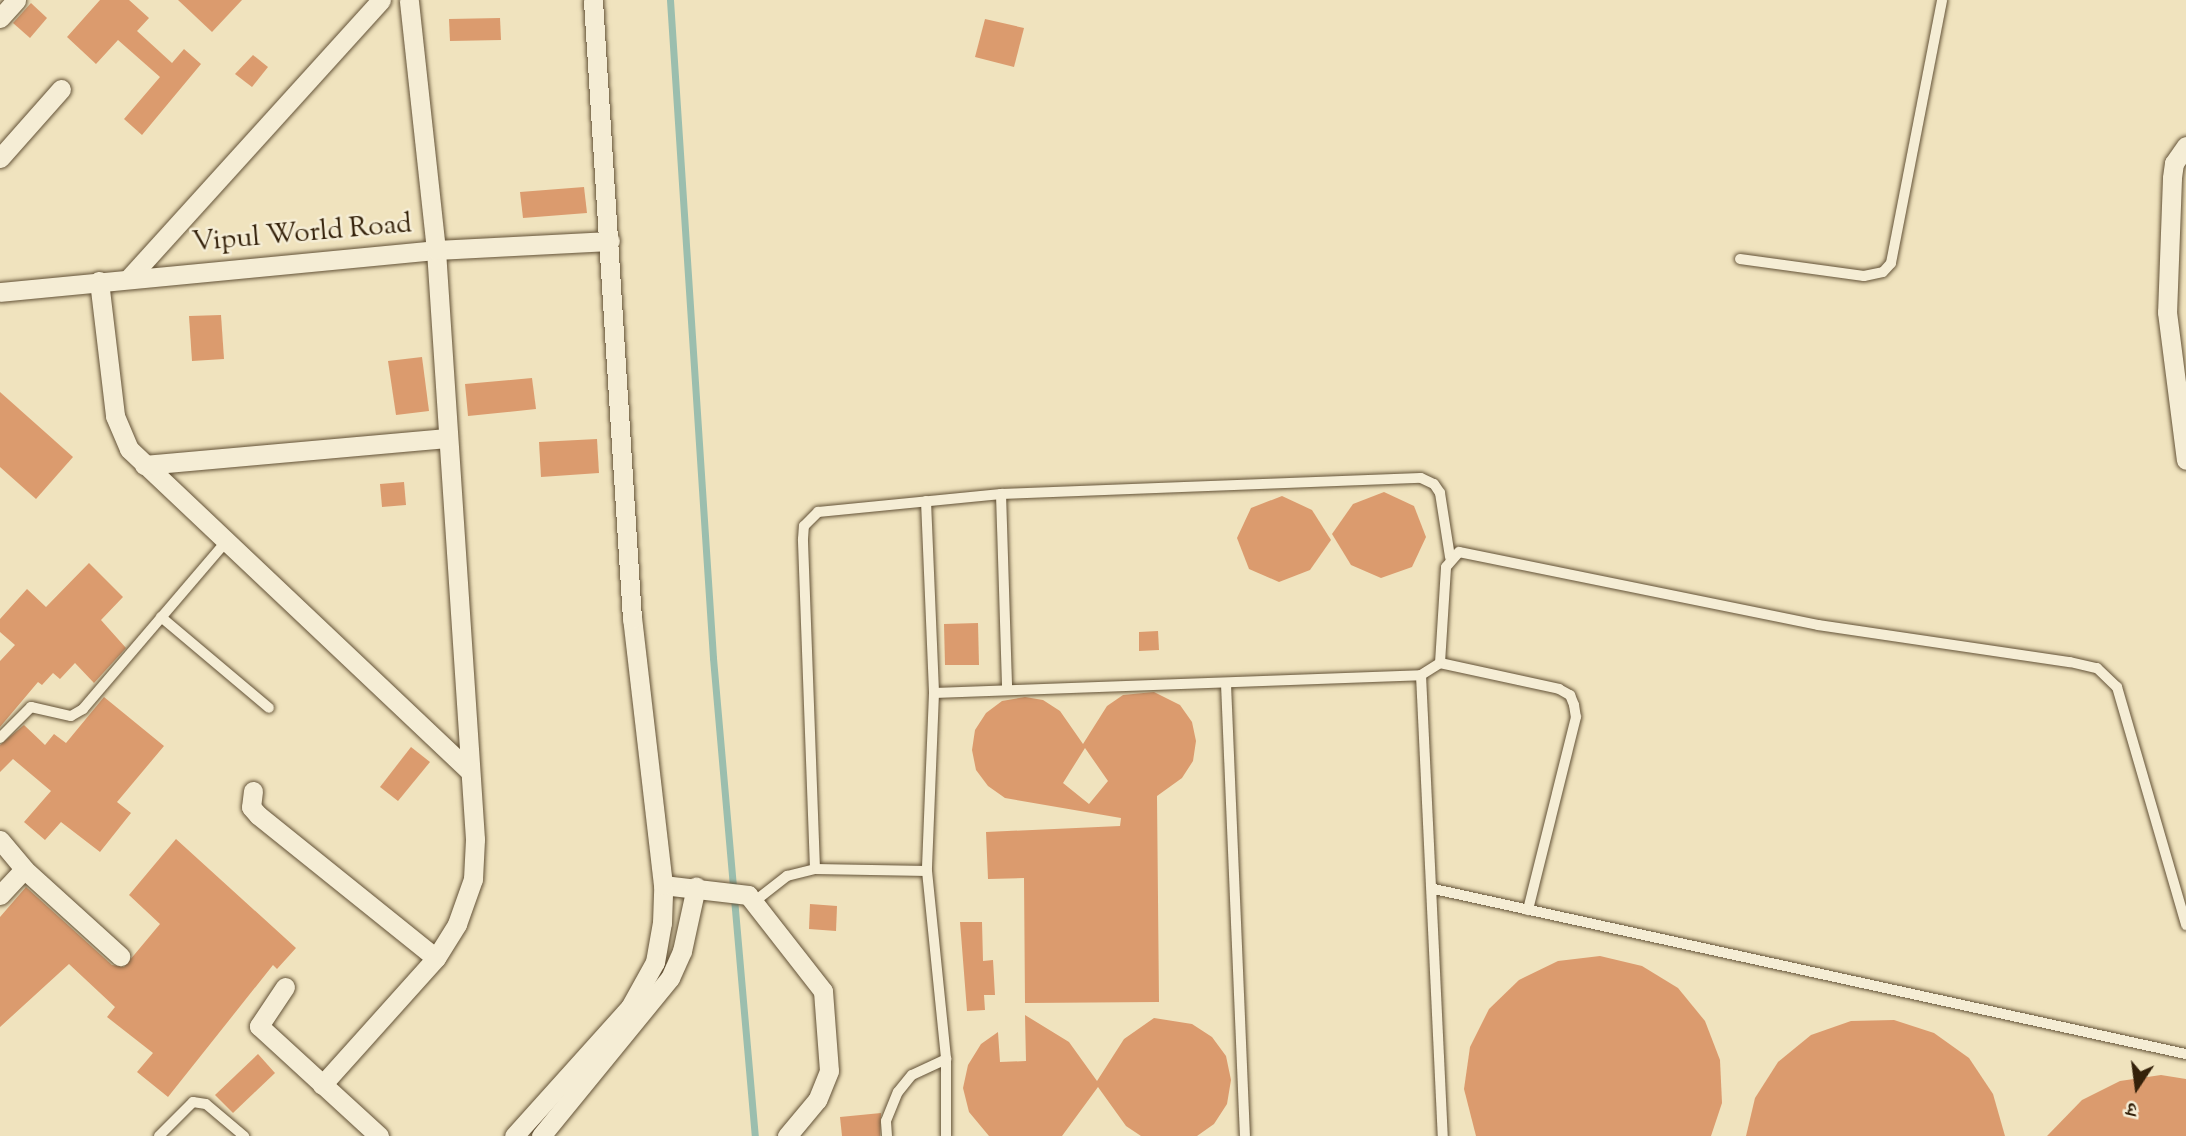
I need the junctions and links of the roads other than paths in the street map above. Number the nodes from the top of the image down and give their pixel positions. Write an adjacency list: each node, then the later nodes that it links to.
1 (16, 0): 6 (street)
2 (381, 0): 13 (street)
3 (409, 0): 11 (street)
4 (593, 0): 10 (street)
5 (1942, 0): 12 (lane)
6 (0, 18)
7 (61, 89): 9 (street)
8 (2186, 146): 17 (street)
9 (0, 158)
10 (610, 242): 11 (street, Vipul World Road); 37 (street)
11 (436, 250): 13 (street, Vipul World Road); 16 (street)
12 (1740, 259)
13 (129, 278): 14 (street, Vipul World Road)
14 (99, 281): 15 (street, Vipul World Road); 18 (street)
15 (0, 292)
16 (447, 438): 18 (street); 31 (street)
17 (2186, 460)
18 (144, 465): 21 (street)
19 (1001, 494): 20 (lane); 22 (lane); 27 (lane)
20 (926, 501): 28 (lane); 35 (lane)
21 (225, 543): 23 (lane); 31 (street)
22 (1450, 557): 24 (lane); 43 (lane)
23 (161, 617): 29 (lane); 30 (lane)
24 (1440, 663): 25 (lane); 42 (lane)
25 (1421, 675): 26 (lane); 39 (lane)
26 (1226, 684): 27 (lane); 58 (lane)
27 (1007, 688): 28 (lane)
28 (934, 693): 36 (lane)
29 (269, 708)
30 (0, 738)
31 (469, 770): 45 (street)
32 (253, 791): 45 (street)
33 (0, 840): 34 (street)
34 (24, 869): 40 (street); 44 (street)
35 (815, 870): 36 (lane); 41 (lane)
36 (927, 871): 48 (lane)
37 (663, 885): 38 (street); 53 (street)
38 (696, 887): 41 (street); 54 (street)
39 (1434, 889): 42 (lane); 59 (lane)
40 (0, 895)
41 (748, 897): 55 (street)
42 (1528, 910): 47 (lane)
43 (2186, 925)
44 (120, 956)
45 (436, 958): 49 (street)
46 (285, 987): 49 (street)
47 (2186, 1054)
48 (946, 1059): 56 (lane); 57 (lane)
49 (322, 1085): 52 (street)
50 (159, 1136): 51 (lane)
51 (244, 1136)
52 (379, 1136)
53 (514, 1136)
54 (541, 1136)
55 (787, 1136)
56 (887, 1136)
57 (946, 1136)
58 (1245, 1136)
59 (1443, 1136)

